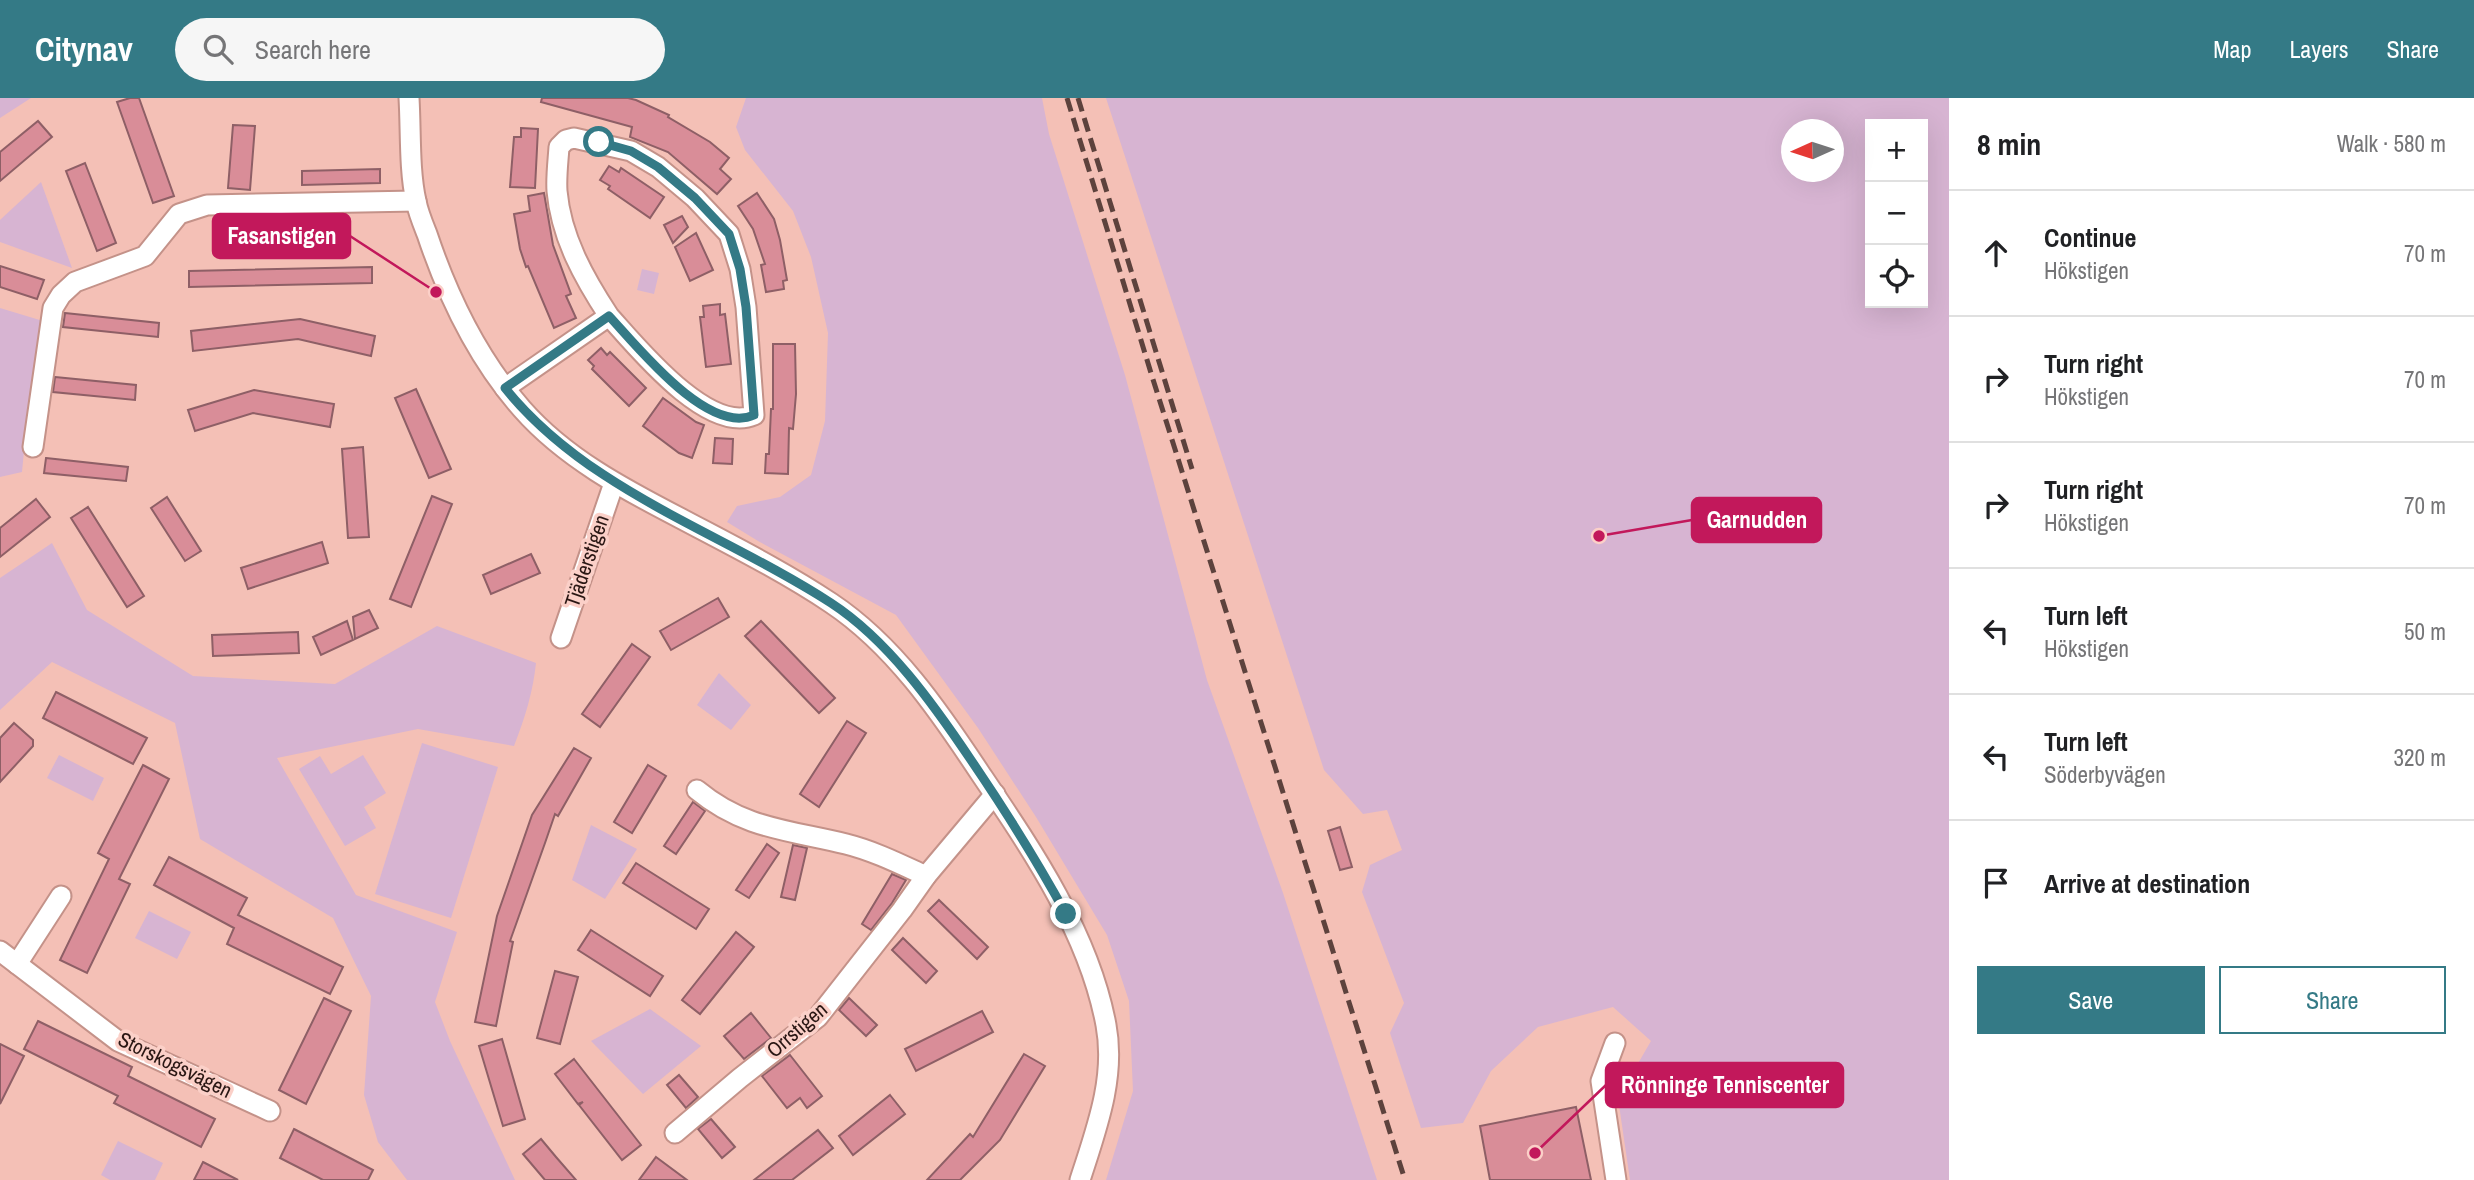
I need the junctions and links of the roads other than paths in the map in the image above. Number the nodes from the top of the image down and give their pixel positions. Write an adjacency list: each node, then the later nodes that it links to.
1 (409, 98): 2 (street)
2 (416, 201): 4 (street); 5 (street)
3 (609, 316): 3 (street); 4 (street)
4 (505, 388): 6 (street)
5 (33, 447)
6 (614, 483): 7 (street, Tjäderstigen); 9 (street)
7 (561, 638)
8 (697, 790): 10 (street)
9 (995, 794): 10 (street, Orrstigen); 17 (street)
10 (926, 876): 16 (street, Orrstigen)
11 (61, 896): 13 (street)
12 (0, 951): 13 (street, Storskogsvägen)
13 (17, 964): 15 (street, Storskogsvägen)
14 (1606, 1051): 18 (street)
15 (270, 1111)
16 (674, 1133)
17 (1080, 1180)
18 (1616, 1180)

